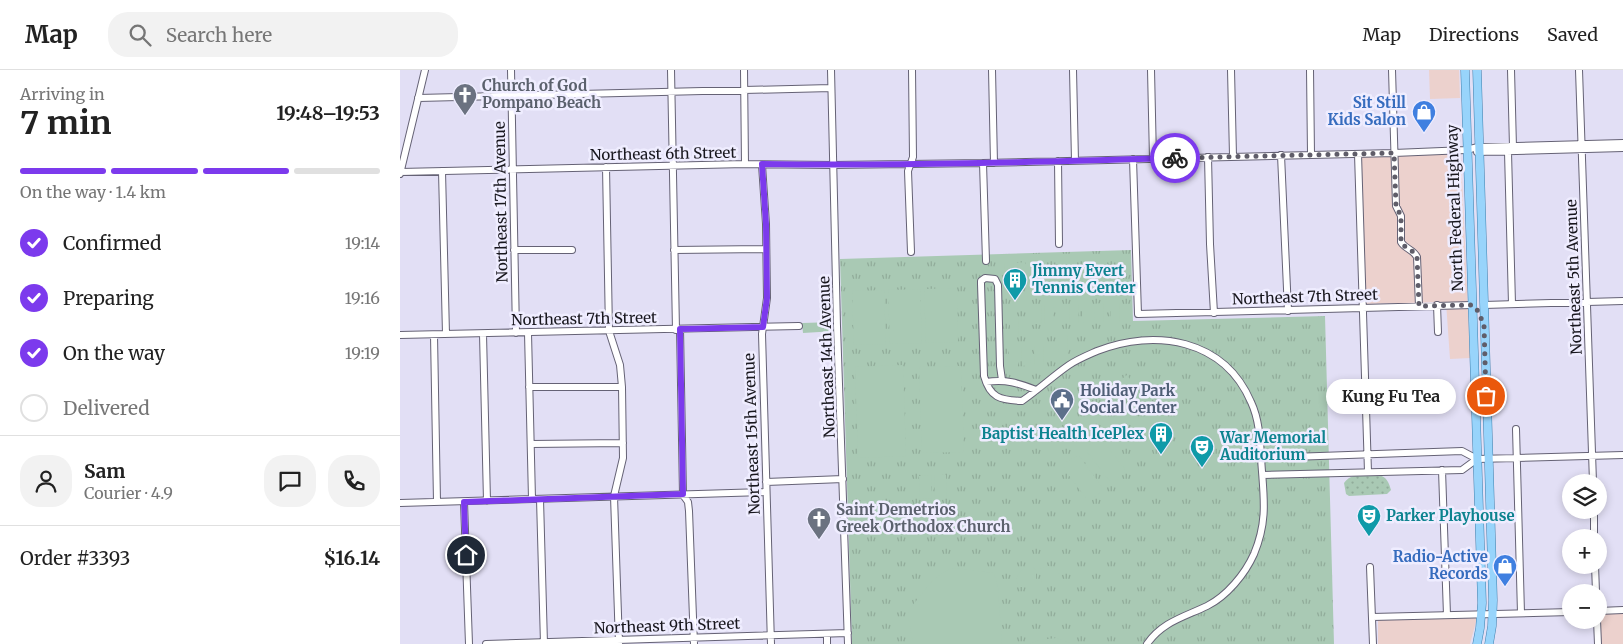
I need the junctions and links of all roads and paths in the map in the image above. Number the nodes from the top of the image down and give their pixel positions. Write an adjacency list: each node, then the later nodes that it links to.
1 (425, 70): 21 (street)
2 (511, 70): 20 (street, Northeast 17th Avenue)
3 (671, 70): 19 (street)
4 (744, 70): 18 (street)
5 (831, 70): 17 (street, Northeast 14th Avenue)
6 (912, 70): 42 (street)
7 (992, 70): 39 (street)
8 (1072, 70): 38 (street)
9 (1151, 70): 36 (street)
10 (1231, 70): 33 (street)
11 (1310, 70): 31 (street)
12 (1392, 70): 29 (street)
13 (1465, 70): 26 (main road, North Federal Highway)
14 (1477, 70): 27 (main road, North Federal Highway)
15 (1511, 70): 23 (street)
16 (1579, 70): 24 (street, Northeast 5th Avenue)
17 (831, 88): 18 (street); 44 (street, Northeast 14th Avenue)
18 (744, 90): 19 (street); 40 (street)
19 (671, 92): 20 (street); 45 (street)
20 (512, 96): 21 (street); 47 (street, Northeast 17th Avenue)
21 (418, 98): 49 (street)
22 (1623, 143): 24 (street, Northeast 6th Street)
23 (1513, 146): 24 (street, Northeast 6th Street); 27 (street, Northeast 6th Street)
24 (1582, 147): 25 (street, Northeast 6th Street); 28 (street, Northeast 6th Street); 59 (street, Northeast 5th Avenue)
25 (1623, 148)
26 (1466, 150): 27 (street, Northeast 6th Street); 29 (street, Northeast 6th Street); 57 (main road, North Federal Highway)
27 (1478, 150): 28 (street, Northeast 6th Street); 62 (main road, North Federal Highway)
28 (1508, 152): 60 (street)
29 (1394, 153): 32 (street, Northeast 6th Street); 63 (street)
30 (1281, 154): 31 (street, Northeast 6th Street); 33 (street, Northeast 6th Street); 66 (street)
31 (1312, 154): 32 (street, Northeast 6th Street)
32 (1358, 154): 65 (street)
33 (1233, 156): 34 (street, Northeast 6th Street)
34 (1208, 157): 36 (street, Northeast 6th Street); 67 (street)
35 (1133, 159): 36 (street, Northeast 6th Street); 38 (street, Northeast 6th Street); 67 (street, Northeast 7th Street)
36 (1153, 159)
37 (1058, 161): 38 (street, Northeast 6th Street); 39 (street, Northeast 6th Street); 50 (street)
38 (1075, 161)
39 (994, 163): 43 (street, Northeast 6th Street)
40 (745, 164): 41 (street, Northeast 6th Street); 45 (street, Northeast 6th Street)
41 (762, 164): 44 (street, Northeast 6th Street); 51 (street, Northeast 15th Avenue)
42 (911, 164): 43 (street, Northeast 6th Street); 44 (street, Northeast 6th Street); 55 (street)
43 (983, 164): 56 (street)
44 (833, 165): 101 (street, Northeast 14th Avenue)
45 (672, 166): 46 (street, Northeast 6th Street); 54 (street)
46 (606, 167): 47 (street, Northeast 6th Street); 72 (street)
47 (512, 170): 48 (street, Northeast 6th Street); 52 (street, Northeast 17th Avenue)
48 (442, 171): 49 (street, Northeast 6th Street); 76 (street)
49 (400, 172)
50 (1059, 244)
51 (766, 248): 54 (street); 70 (street, Northeast 15th Avenue)
52 (514, 250): 53 (street); 74 (street, Northeast 17th Avenue)
53 (572, 250)
54 (674, 250): 71 (street)
55 (911, 252)
56 (986, 261)
57 (1472, 290): 61 (main road, North Federal Highway); 62 (main road)
58 (1623, 301): 59 (street)
59 (1587, 302): 60 (street); 92 (street, Northeast 5th Avenue)
60 (1512, 304): 62 (street)
61 (1472, 305): 64 (street, Northeast 7th Street); 68 (main road); 95 (main road, North Federal Highway)
62 (1484, 305): 68 (main road, North Federal Highway)
63 (1419, 306): 64 (street, Northeast 7th Street); 65 (street, Northeast 7th Street)
64 (1436, 306): 73 (street)
65 (1362, 308): 66 (street, Northeast 7th Street); 90 (street)
66 (1288, 311): 67 (street, Northeast 7th Street)
67 (1214, 313)
68 (1484, 325): 96 (main road, North Federal Highway)
69 (799, 326): 70 (street, Northeast 7th Street)
70 (763, 327): 71 (street, Northeast 7th Street); 102 (street, Northeast 15th Avenue)
71 (678, 329): 72 (street, Northeast 7th Street); 104 (street)
72 (609, 331): 75 (street, Northeast 7th Street); 84 (street)
73 (1438, 332)
74 (516, 333): 75 (street, Northeast 7th Street); 77 (street, Northeast 7th Street)
75 (528, 333): 83 (street)
76 (446, 334): 77 (street, Northeast 7th Street); 79 (street, Northeast 7th Street)
77 (483, 334): 107 (street)
78 (400, 335): 79 (street, Northeast 7th Street)
79 (434, 335): 108 (street)
80 (1002, 380): 81 (street); 81 (street); 82 (street)
81 (986, 382): 86 (street)
82 (1025, 386): 85 (street); 86 (street)
83 (529, 387): 84 (street); 89 (street)
84 (622, 387): 88 (street)
85 (1036, 390): 86 (street); 93 (street)
86 (1024, 400)
87 (1516, 429): 94 (street)
88 (623, 443): 89 (street); 105 (street)
89 (531, 444): 106 (street)
90 (1367, 454): 93 (street); 95 (street); 98 (street)
91 (1623, 455): 92 (street)
92 (1592, 456): 94 (street); 99 (street, Northeast 5th Avenue)
93 (1261, 458): 100 (street)
94 (1518, 458): 96 (street); 117 (street)
95 (1477, 459): 96 (street); 97 (street); 115 (main road, North Federal Highway)
96 (1488, 459): 116 (main road, North Federal Highway)
97 (1442, 470): 98 (street); 118 (street)
98 (1368, 472): 100 (street)
99 (1593, 474)
100 (1263, 476): 132 (street)
101 (843, 478): 102 (street); 121 (street, Northeast 14th Avenue)
102 (766, 482): 103 (street, Northeast 15th Avenue)
103 (766, 492): 104 (street); 123 (street, Northeast 15th Avenue)
104 (683, 494): 105 (street); 124 (street)
105 (614, 496): 106 (street); 125 (street)
106 (536, 499): 107 (street); 126 (street)
107 (487, 501): 109 (street)
108 (437, 502): 109 (street); 110 (street)
109 (464, 502): 127 (street)
110 (400, 503)
111 (1370, 567): 119 (street)
112 (1623, 610): 113 (street)
113 (1607, 611)
114 (1562, 612): 117 (street)
115 (1482, 614): 116 (street); 118 (street); 134 (main road, North Federal Highway)
116 (1493, 614): 117 (street); 135 (main road, North Federal Highway)
117 (1521, 614)
118 (1447, 615): 119 (street)
119 (1372, 617): 133 (street)
120 (1597, 629): 136 (street)
121 (848, 633): 122 (street, Northeast 9th Street); 131 (street, Northeast 14th Avenue)
122 (827, 634): 123 (street, Northeast 9th Street); 130 (street)
123 (770, 636): 124 (street, Northeast 9th Street); 129 (street, Northeast 15th Avenue)
124 (694, 641): 125 (street, Northeast 9th Street)
125 (619, 642): 126 (street, Northeast 9th Street)
126 (544, 643): 128 (street, Northeast 9th Street)
127 (469, 644)
128 (486, 644)
129 (771, 644)
130 (827, 644)
131 (848, 644)
132 (1147, 644)
133 (1373, 644)
134 (1477, 644)
135 (1489, 644)
136 (1598, 644)

